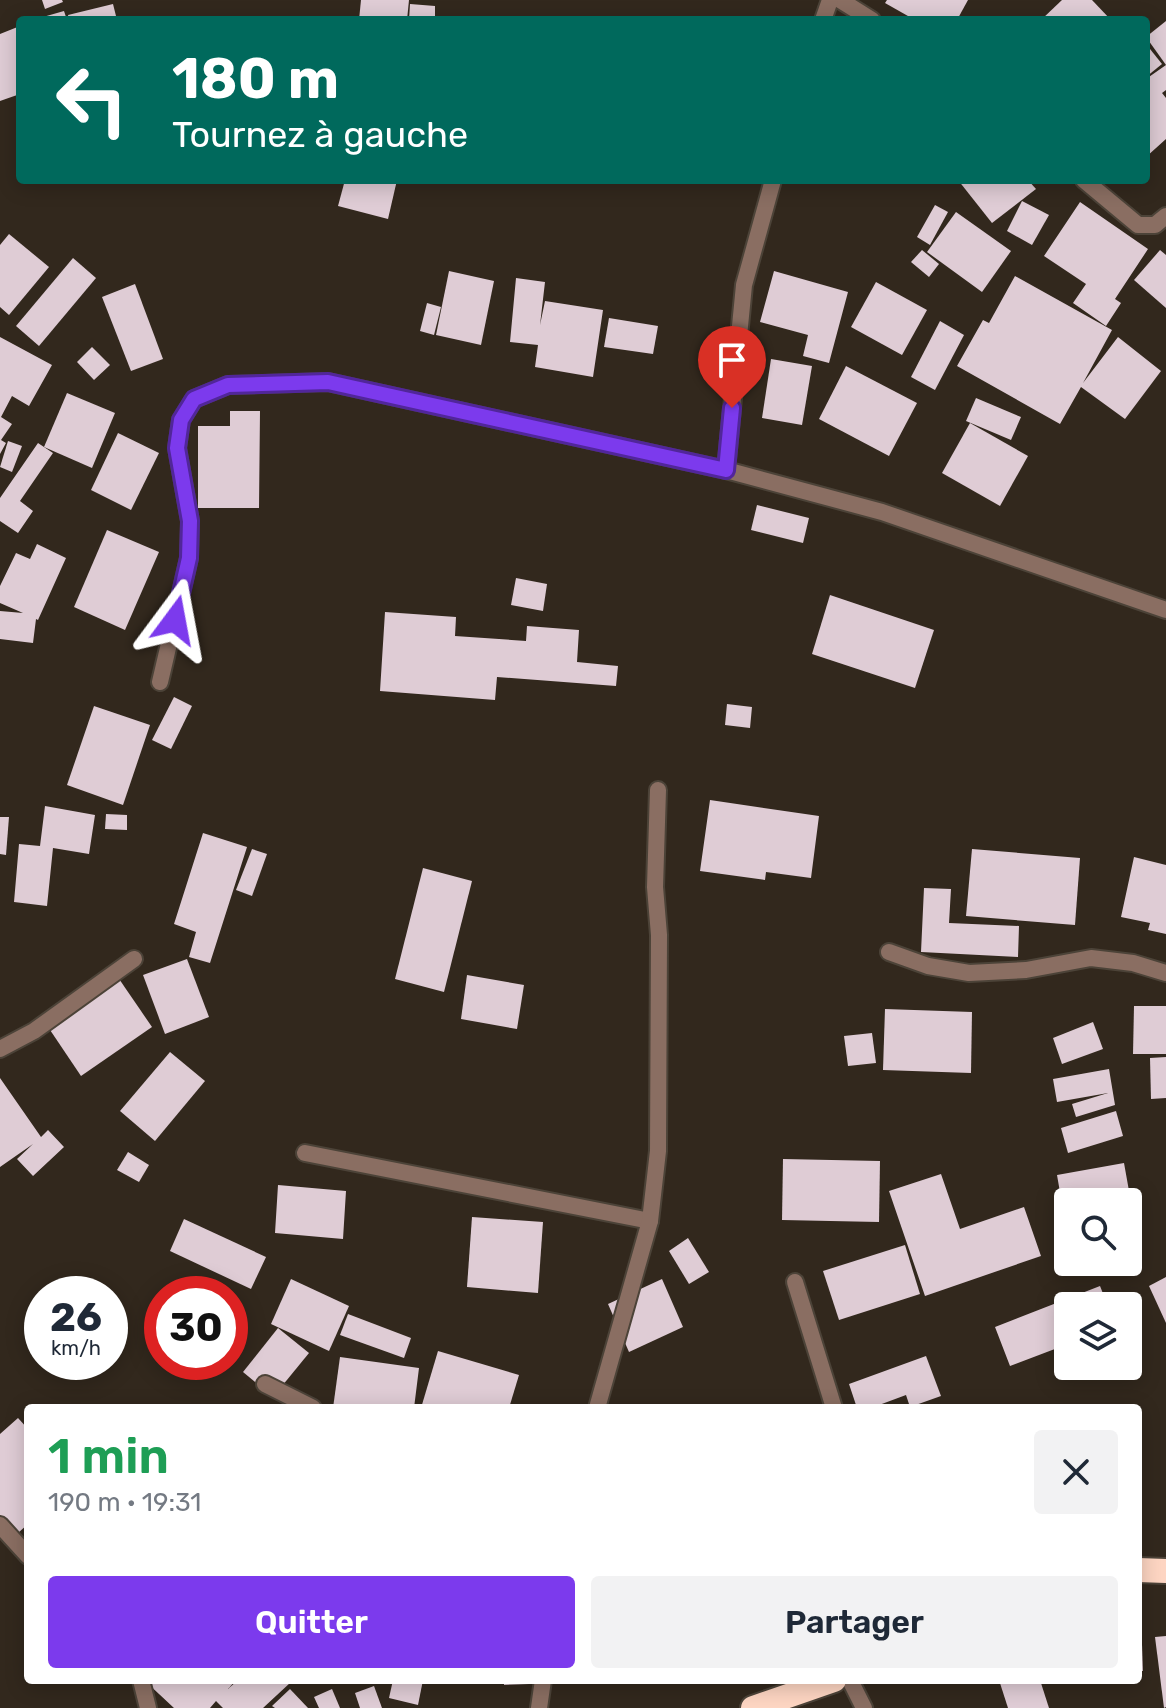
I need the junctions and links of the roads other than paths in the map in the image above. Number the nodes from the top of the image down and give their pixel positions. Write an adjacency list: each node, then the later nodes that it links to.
1 (840, 0): 2 (street)
2 (866, 16)
3 (772, 184): 6 (street)
4 (1089, 184): 5 (street)
5 (1166, 216)
6 (726, 470): 7 (street); 8 (street)
7 (1166, 610)
8 (160, 682)
9 (658, 790): 15 (street)
10 (889, 952): 12 (street)
11 (134, 959): 13 (street)
12 (1166, 973)
13 (0, 1049)
14 (305, 1153): 15 (street)
15 (650, 1221): 19 (street)
16 (795, 1282): 20 (street)
17 (265, 1384): 18 (street)
18 (305, 1404)
19 (598, 1404)
20 (833, 1404)
21 (0, 1525): 22 (street)
22 (24, 1552)
23 (1142, 1570): 24 (highway)
24 (1166, 1571)
25 (142, 1684): 29 (street)
26 (542, 1684): 30 (street)
27 (822, 1684): 31 (highway)
28 (852, 1684): 32 (street)
29 (148, 1708)
30 (539, 1708)
31 (753, 1708)
32 (864, 1708)

